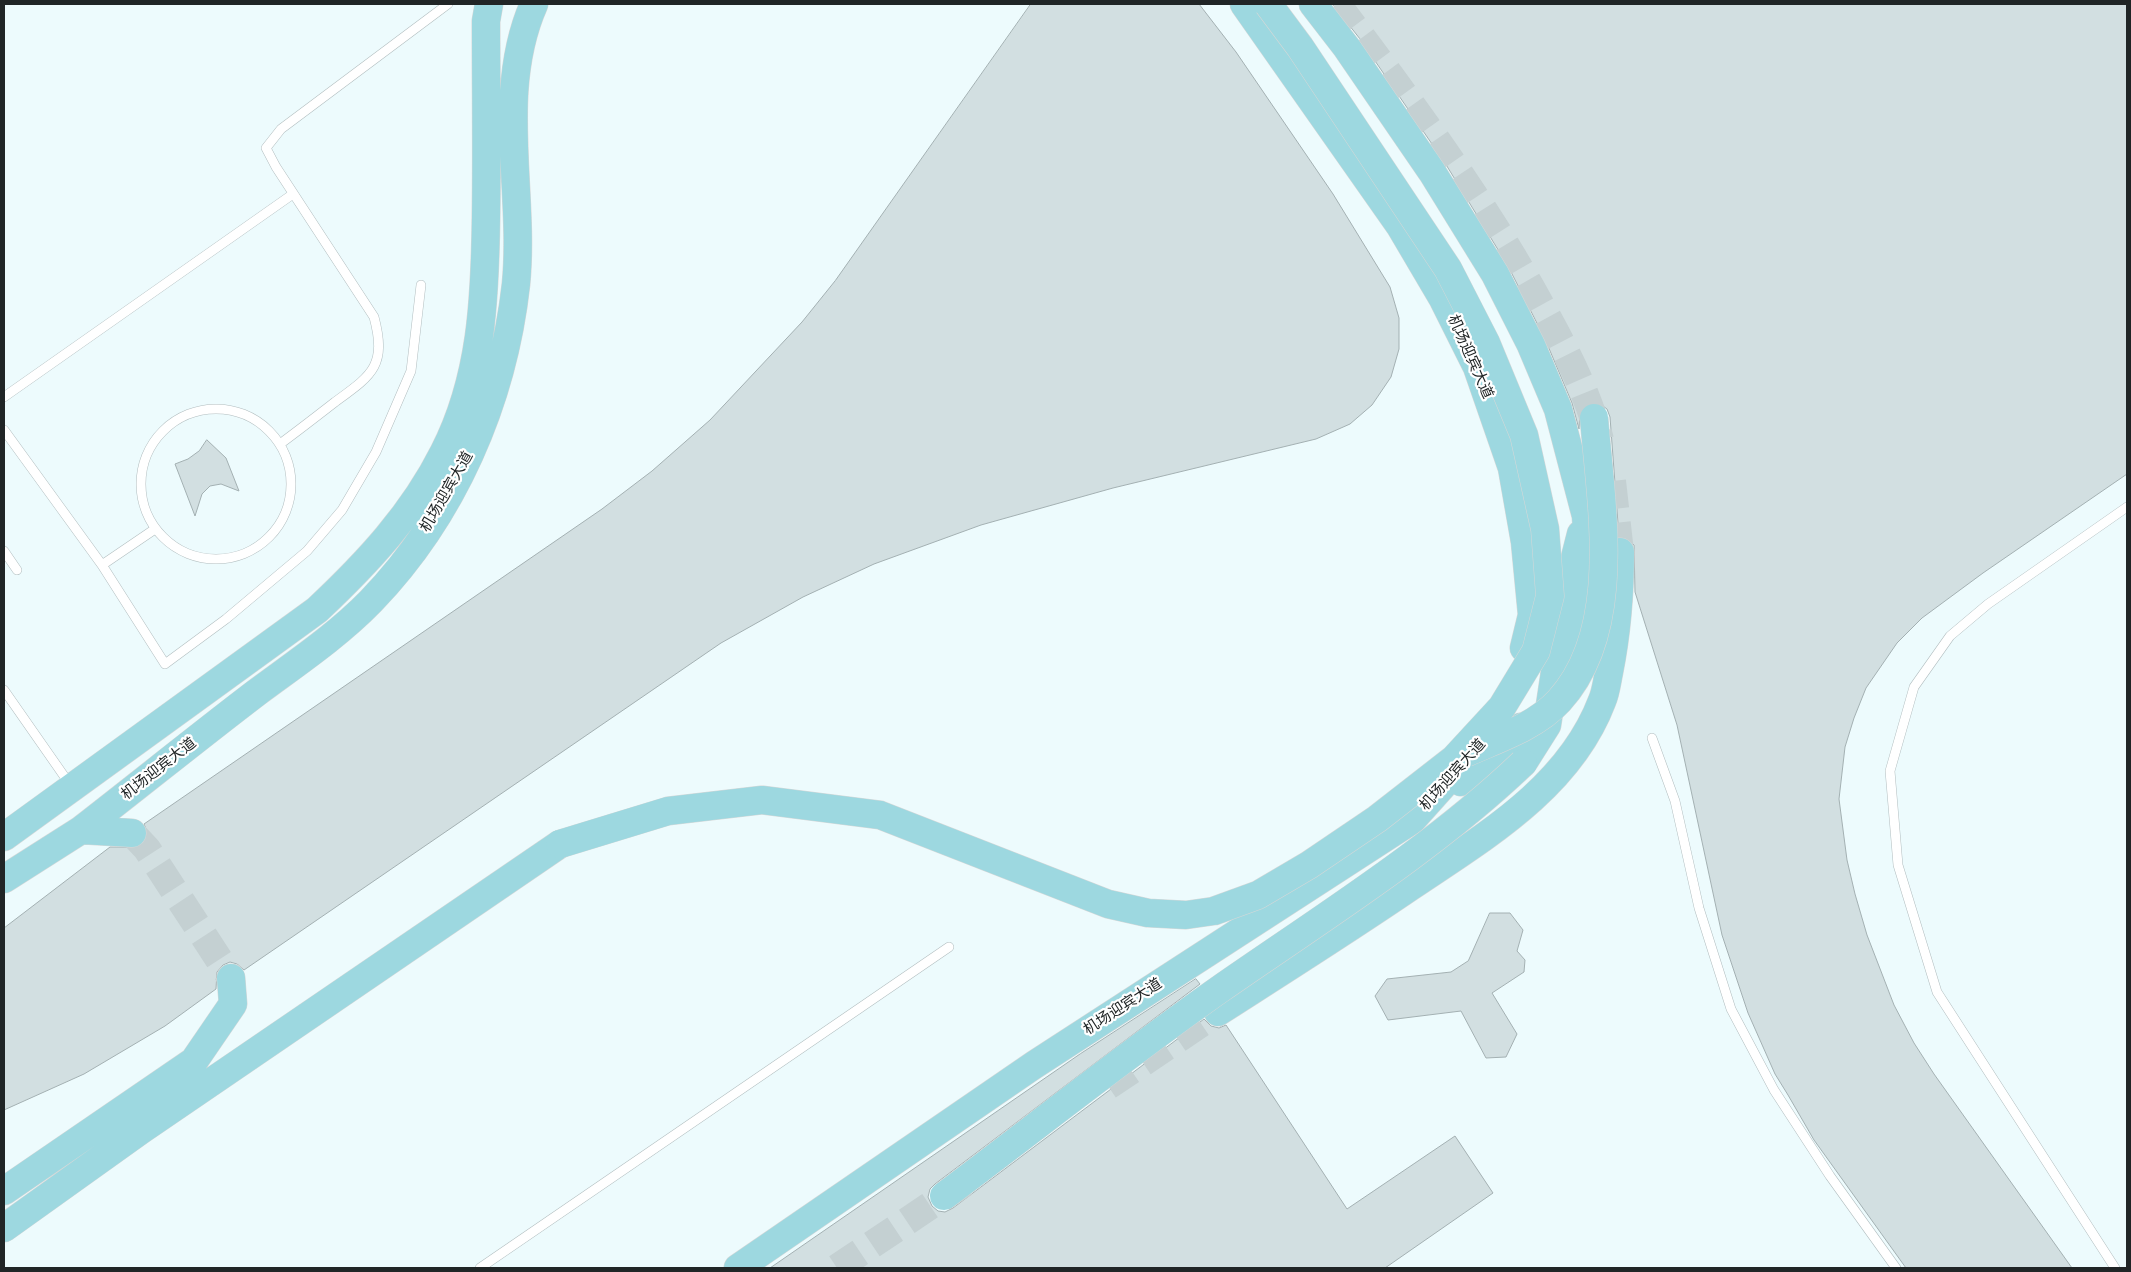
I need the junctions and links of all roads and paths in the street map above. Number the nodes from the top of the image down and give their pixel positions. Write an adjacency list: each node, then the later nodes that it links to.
1 (448, 4): 7 (lane)
2 (489, 4): 27 (main road)
3 (534, 4): 29 (main road, 机场迎宾大道)
4 (1244, 4): 16 (main road, 机场迎宾大道)
5 (1268, 4): 26 (main road, bridge)
6 (1313, 4): 14 (main road)
7 (293, 194): 9 (lane); 12 (lane)
8 (421, 285): 19 (lane)
9 (4, 396)
10 (1594, 418): 26 (main road, bridge)
11 (4, 430): 19 (lane)
12 (280, 444): 15 (lane); 15 (lane)
13 (2127, 507): 42 (lane)
14 (1586, 516): 21 (main road); 24 (main road)
15 (155, 529): 19 (lane)
16 (1525, 542): 21 (main road); 28 (main road, 机场迎宾大道)
17 (4, 551): 20 (lane)
18 (1620, 552): 35 (main road)
19 (102, 565)
20 (17, 570)
21 (1560, 617): 22 (main road)
22 (1556, 665): 24 (main road); 28 (main road)
23 (4, 690): 27 (lane)
24 (1547, 724): 37 (main road, bridge)
25 (1652, 738): 41 (lane)
26 (1454, 759): 38 (main road, bridge)
27 (73, 788): 31 (main road)
28 (1412, 820): 40 (main road, 机场迎宾大道)
29 (81, 830): 30 (main road); 32 (main road, 机场迎宾大道)
30 (132, 832)
31 (4, 837)
32 (4, 879)
33 (949, 946): 39 (lane)
34 (231, 978): 36 (main road)
35 (1218, 1012)
36 (4, 1191)
37 (944, 1196)
38 (4, 1228)
39 (480, 1268)
40 (738, 1268)
41 (1896, 1268)
42 (2115, 1268)

